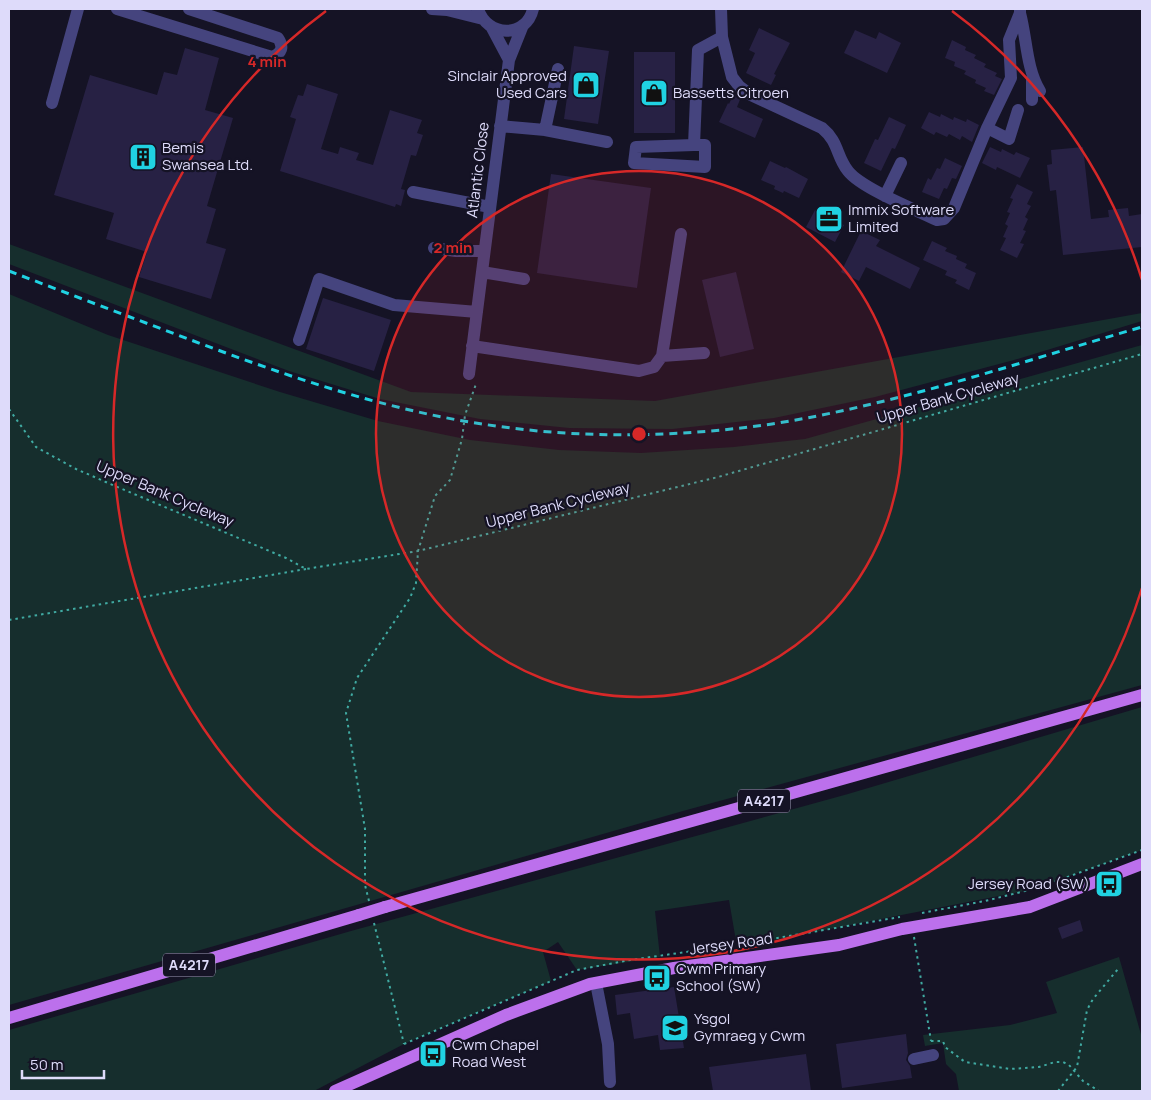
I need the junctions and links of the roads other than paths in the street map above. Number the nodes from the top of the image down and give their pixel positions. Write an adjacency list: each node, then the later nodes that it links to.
1 (78, 9): 15 (street)
2 (432, 9): 3 (street)
3 (448, 9): 9 (street)
4 (544, 9): 10 (street)
5 (721, 9): 11 (street)
6 (125, 10): 7 (street)
7 (197, 10)
8 (1020, 11): 14 (street); 18 (street)
9 (484, 18): 10 (street); 12 (street)
10 (528, 18): 12 (street, Atlantic Close)
11 (722, 37): 21 (street); 24 (street)
12 (508, 60): 17 (street, Atlantic Close)
13 (558, 69): 19 (street)
14 (1036, 96)
15 (52, 103)
16 (1018, 110): 18 (street)
17 (500, 126): 19 (street); 25 (street, Atlantic Close)
18 (987, 128): 24 (street)
19 (545, 130): 20 (street)
20 (607, 142)
21 (694, 145): 21 (street)
22 (901, 163): 24 (street)
23 (413, 192): 25 (street)
24 (885, 196)
25 (490, 207): 28 (street, Atlantic Close)
26 (681, 234): 35 (street)
27 (434, 248): 28 (street)
28 (484, 251): 29 (street, Atlantic Close)
29 (482, 272): 30 (street); 31 (street, Atlantic Close)
30 (524, 279)
31 (477, 312): 32 (street); 33 (street, Atlantic Close)
32 (299, 340)
33 (472, 346): 35 (street); 36 (street, Atlantic Close)
34 (704, 353): 35 (street)
35 (662, 356)
36 (473, 379)
37 (1142, 695): 40 (main road, A4217, bridge)
38 (1142, 864): 39 (main road, Jersey Road)
39 (596, 983): 43 (street); 44 (main road, Jersey Road)
40 (9, 1018)
41 (933, 1055): 42 (street)
42 (914, 1059)
43 (610, 1082)
44 (350, 1088): 45 (main road, Jersey Road)
45 (335, 1091)

